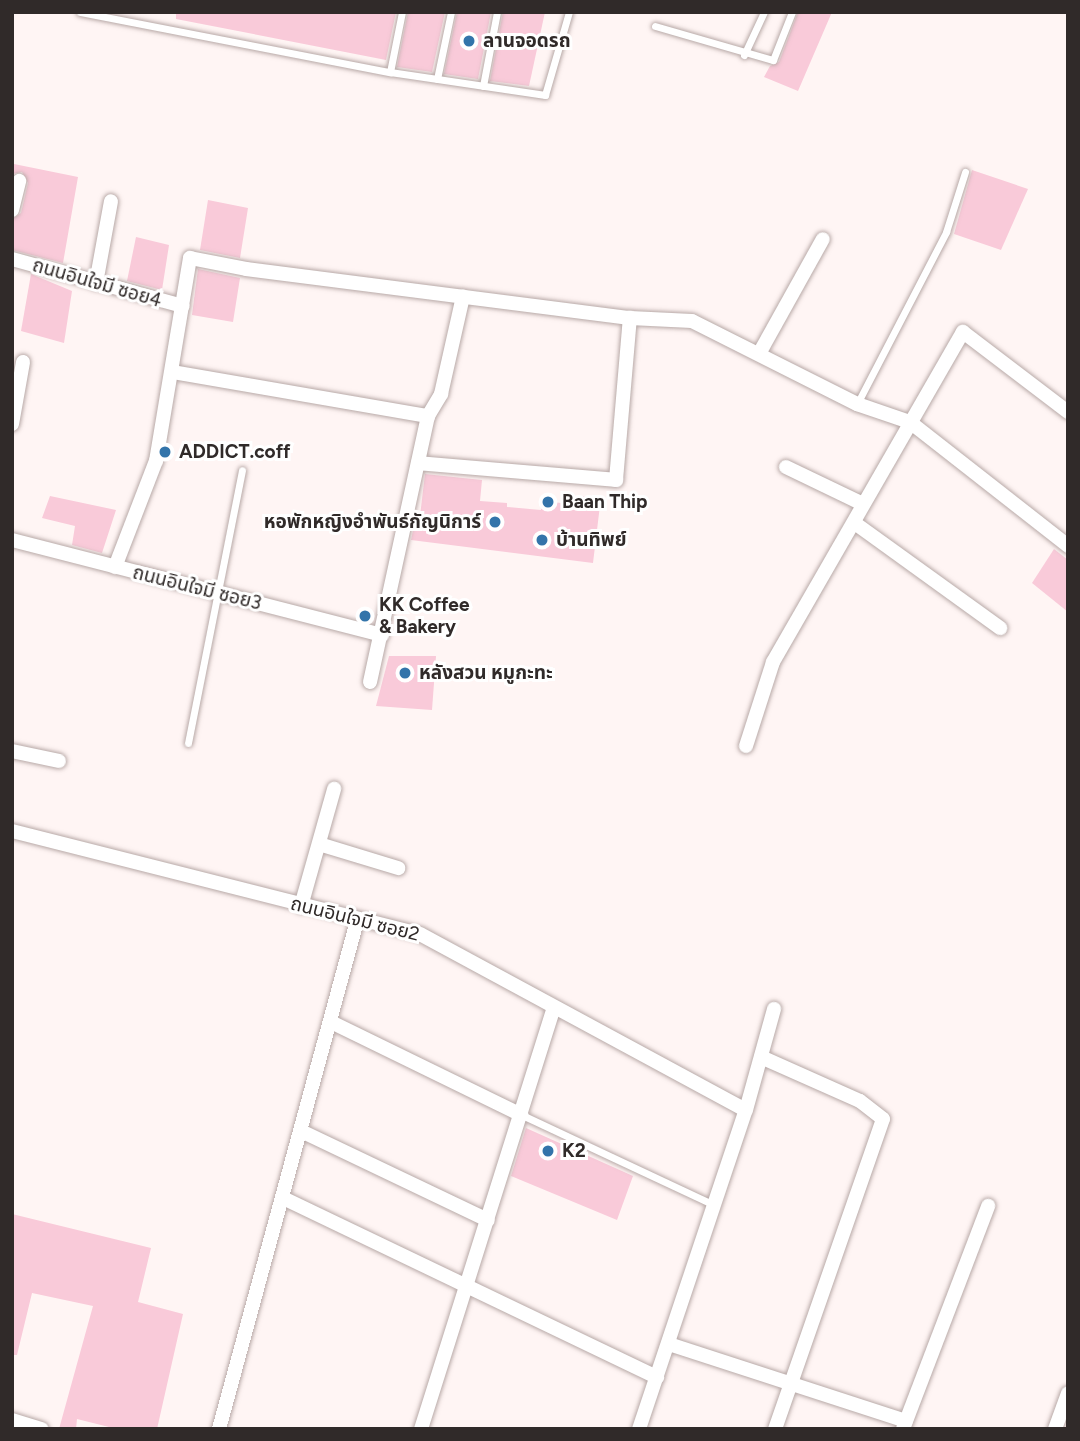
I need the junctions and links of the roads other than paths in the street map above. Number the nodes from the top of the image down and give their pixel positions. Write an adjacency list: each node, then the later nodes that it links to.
1 (80, 12): 10 (lane)
2 (402, 12): 10 (lane)
3 (451, 12): 11 (lane)
4 (497, 12): 12 (lane)
5 (569, 12): 12 (lane)
6 (764, 12): 9 (lane)
7 (792, 12): 9 (lane)
8 (655, 26): 9 (lane)
9 (744, 55)
10 (390, 72): 11 (lane)
11 (437, 79): 12 (lane)
12 (483, 86)
13 (965, 172): 26 (lane)
14 (19, 181): 16 (street)
15 (111, 201): 19 (street)
16 (12, 210)
17 (823, 239): 23 (street)
18 (12, 259): 19 (street, ถนนอินใจมี ซอย4)
19 (96, 283): 21 (street, ถนนอินใจมี ซอย4)
20 (463, 296): 21 (street); 22 (street); 28 (street)
21 (183, 306): 25 (street)
22 (630, 318): 23 (street); 31 (street)
23 (760, 352): 26 (street)
24 (23, 362): 30 (street)
25 (173, 372): 28 (street); 38 (street)
26 (857, 404): 29 (street)
27 (1068, 412): 29 (street)
28 (428, 416): 31 (street)
29 (909, 422): 34 (street); 37 (street)
30 (12, 425)
31 (418, 463): 41 (street)
32 (786, 467): 34 (street)
33 (242, 470): 39 (lane)
34 (863, 505): 35 (street)
35 (856, 524): 40 (street); 44 (street)
36 (12, 540): 38 (street, ถนนอินใจมี ซอย3)
37 (1068, 546)
38 (115, 567): 39 (street, ถนนอินใจมี ซอย3)
39 (221, 594): 41 (street, ถนนอินใจมี ซอย3); 43 (lane)
40 (1000, 628)
41 (382, 635): 42 (street)
42 (370, 682)
43 (188, 743)
44 (746, 746)
45 (12, 751): 46 (street)
46 (59, 761)
47 (334, 789): 49 (street)
48 (12, 831): 51 (street, ถนนอินใจมี ซอย2)
49 (318, 844): 50 (street); 51 (street)
50 (398, 868)
51 (301, 906): 52 (street, ถนนอินใจมี ซอย2)
52 (358, 921): 53 (street, ถนนอินใจมี ซอย2); 55 (street)
53 (554, 1008): 57 (street, ถนนอินใจมี ซอย2); 58 (street)
54 (774, 1009): 56 (street)
55 (331, 1022): 58 (street); 59 (street)
56 (761, 1057): 57 (street); 67 (street)
57 (746, 1110): 61 (street)
58 (522, 1115): 61 (lane); 63 (street)
59 (300, 1131): 60 (street); 63 (street)
60 (283, 1198): 64 (street); 72 (street)
61 (714, 1205): 65 (street)
62 (988, 1206): 70 (street)
63 (488, 1220): 64 (street)
64 (467, 1286): 66 (street); 73 (street)
65 (669, 1343): 66 (street); 67 (street)
66 (657, 1377): 74 (street)
67 (792, 1383): 70 (street); 75 (street)
68 (1068, 1393): 76 (street)
69 (12, 1420): 71 (street)
70 (905, 1425)
71 (42, 1429)
72 (219, 1429)
73 (421, 1429)
74 (639, 1429)
75 (775, 1429)
76 (1055, 1429)

